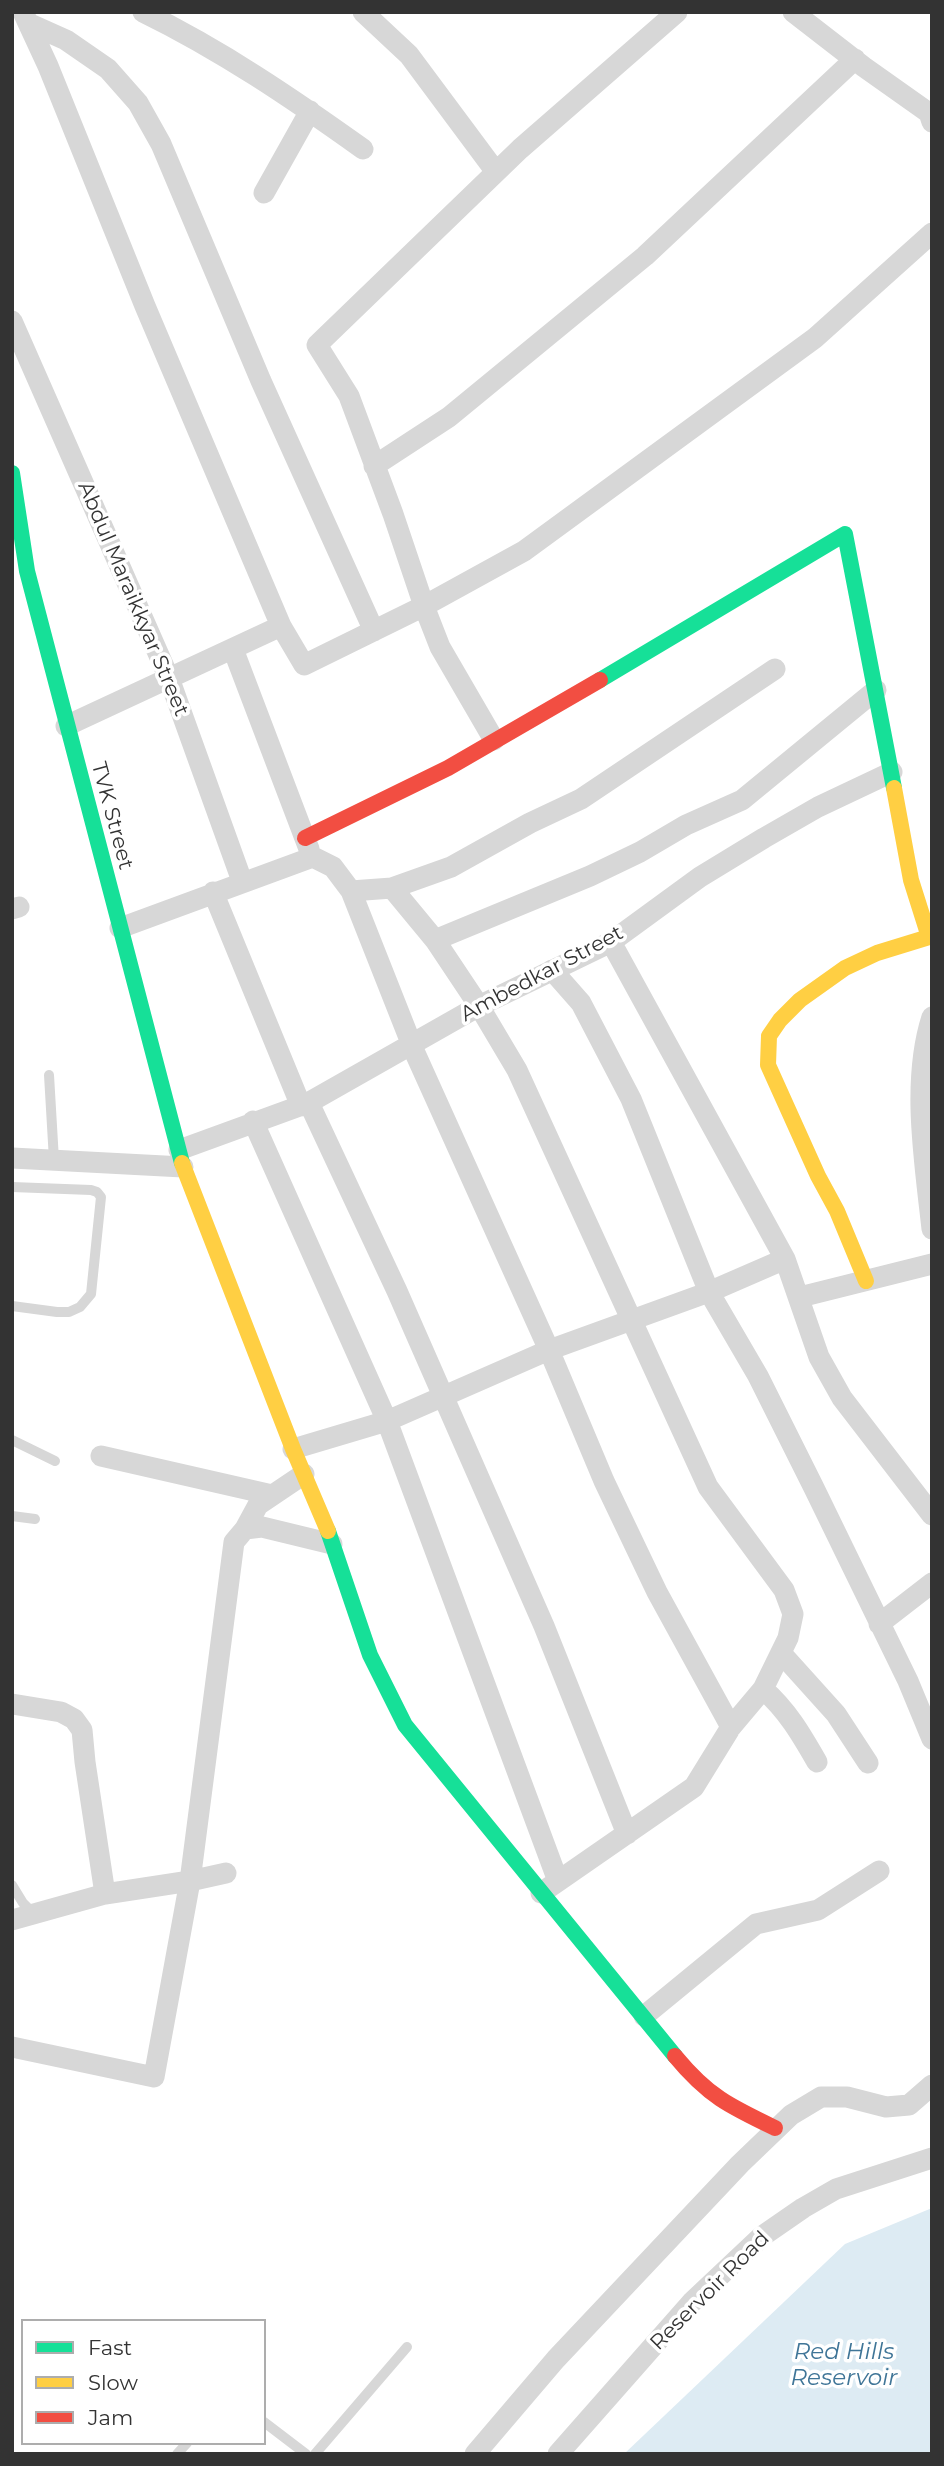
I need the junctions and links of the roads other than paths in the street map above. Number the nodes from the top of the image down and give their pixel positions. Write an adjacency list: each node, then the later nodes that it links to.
1 (143, 12): 7 (street)
2 (363, 12): 10 (street)
3 (677, 12): 10 (street)
4 (793, 12): 6 (street)
5 (26, 18): 17 (street); 18 (street)
6 (855, 60): 8 (street); 14 (street)
7 (310, 111): 9 (street); 11 (street)
8 (932, 122)
9 (363, 149)
10 (496, 172): 14 (street)
11 (264, 193)
12 (932, 233): 16 (street)
13 (12, 321): 21 (street, Abdul Maraikkyar Street)
14 (374, 466): 16 (street)
15 (12, 473): 23 (street, TVK Street)
16 (424, 606): 18 (street); 24 (street)
17 (281, 626): 18 (street); 19 (street)
18 (374, 632)
19 (233, 649): 21 (street); 26 (street)
20 (775, 670): 28 (street)
21 (169, 678): 23 (street); 27 (street, Abdul Maraikkyar Street)
22 (876, 690): 24 (street); 25 (street); 32 (street)
23 (66, 726): 31 (street, TVK Street)
24 (494, 740): 26 (street)
25 (892, 772): 33 (street, Ambedkar Street); 49 (street)
26 (309, 848): 27 (street); 29 (street)
27 (243, 881): 30 (street)
28 (392, 888): 29 (street); 32 (street)
29 (351, 891): 37 (street)
30 (213, 892): 31 (street); 39 (street)
31 (120, 928): 43 (street, TVK Street)
32 (435, 940): 35 (street)
33 (611, 942): 34 (street, Ambedkar Street); 47 (street)
34 (552, 970): 35 (street, Ambedkar Street); 50 (street)
35 (479, 1006): 37 (street, Ambedkar Street); 53 (street)
36 (932, 1017): 41 (street)
37 (411, 1045): 39 (street, Ambedkar Street); 54 (street)
38 (49, 1075): 44 (lane)
39 (305, 1104): 40 (street, Ambedkar Street); 55 (street)
40 (253, 1121): 43 (street, Ambedkar Street); 56 (street)
41 (927, 1125): 46 (street)
42 (12, 1158): 44 (street)
43 (181, 1158): 44 (street); 58 (street, TVK Street)
44 (54, 1160)
45 (12, 1187): 52 (lane)
46 (932, 1230)
47 (785, 1259): 50 (street); 51 (street)
48 (932, 1264): 49 (street)
49 (866, 1280): 51 (street)
50 (709, 1292): 53 (street); 69 (street)
51 (800, 1297): 63 (street)
52 (12, 1306)
53 (630, 1319): 54 (street); 70 (street)
54 (549, 1349): 55 (street); 74 (street)
55 (443, 1396): 56 (street); 78 (street)
56 (387, 1421): 58 (street); 83 (street)
57 (12, 1440): 60 (lane)
58 (293, 1449): 61 (street, TVK Street)
59 (101, 1456): 62 (street)
60 (55, 1461)
61 (304, 1474): 62 (street); 67 (street, TVK Street)
62 (272, 1495): 66 (street)
63 (932, 1515)
64 (12, 1516): 65 (lane)
65 (35, 1519)
66 (245, 1529): 67 (street); 81 (street)
67 (332, 1544): 83 (street, TVK Street)
68 (932, 1583): 69 (street)
69 (879, 1624): 73 (street)
70 (781, 1653): 71 (street); 77 (street)
71 (763, 1689): 74 (street); 76 (street)
72 (12, 1704): 84 (street)
73 (924, 1705): 75 (street)
74 (732, 1727): 78 (street)
75 (932, 1739)
76 (817, 1762)
77 (868, 1763)
78 (627, 1834): 83 (street)
79 (879, 1871): 87 (street)
80 (226, 1873): 81 (street)
81 (190, 1881): 84 (street); 88 (street)
82 (12, 1885): 85 (lane)
83 (550, 1887): 87 (street, TVK Street)
84 (105, 1894): 85 (street)
85 (33, 1913): 86 (street)
86 (12, 1920)
87 (644, 2016): 90 (street, TVK Street)
88 (12, 2047)
89 (932, 2085): 90 (street)
90 (775, 2128): 96 (street)
91 (932, 2158): 97 (street, Reservoir Road)
92 (407, 2347): 95 (lane)
93 (266, 2424): 94 (lane)
94 (306, 2454)
95 (315, 2454)
96 (475, 2454)
97 (558, 2454)

